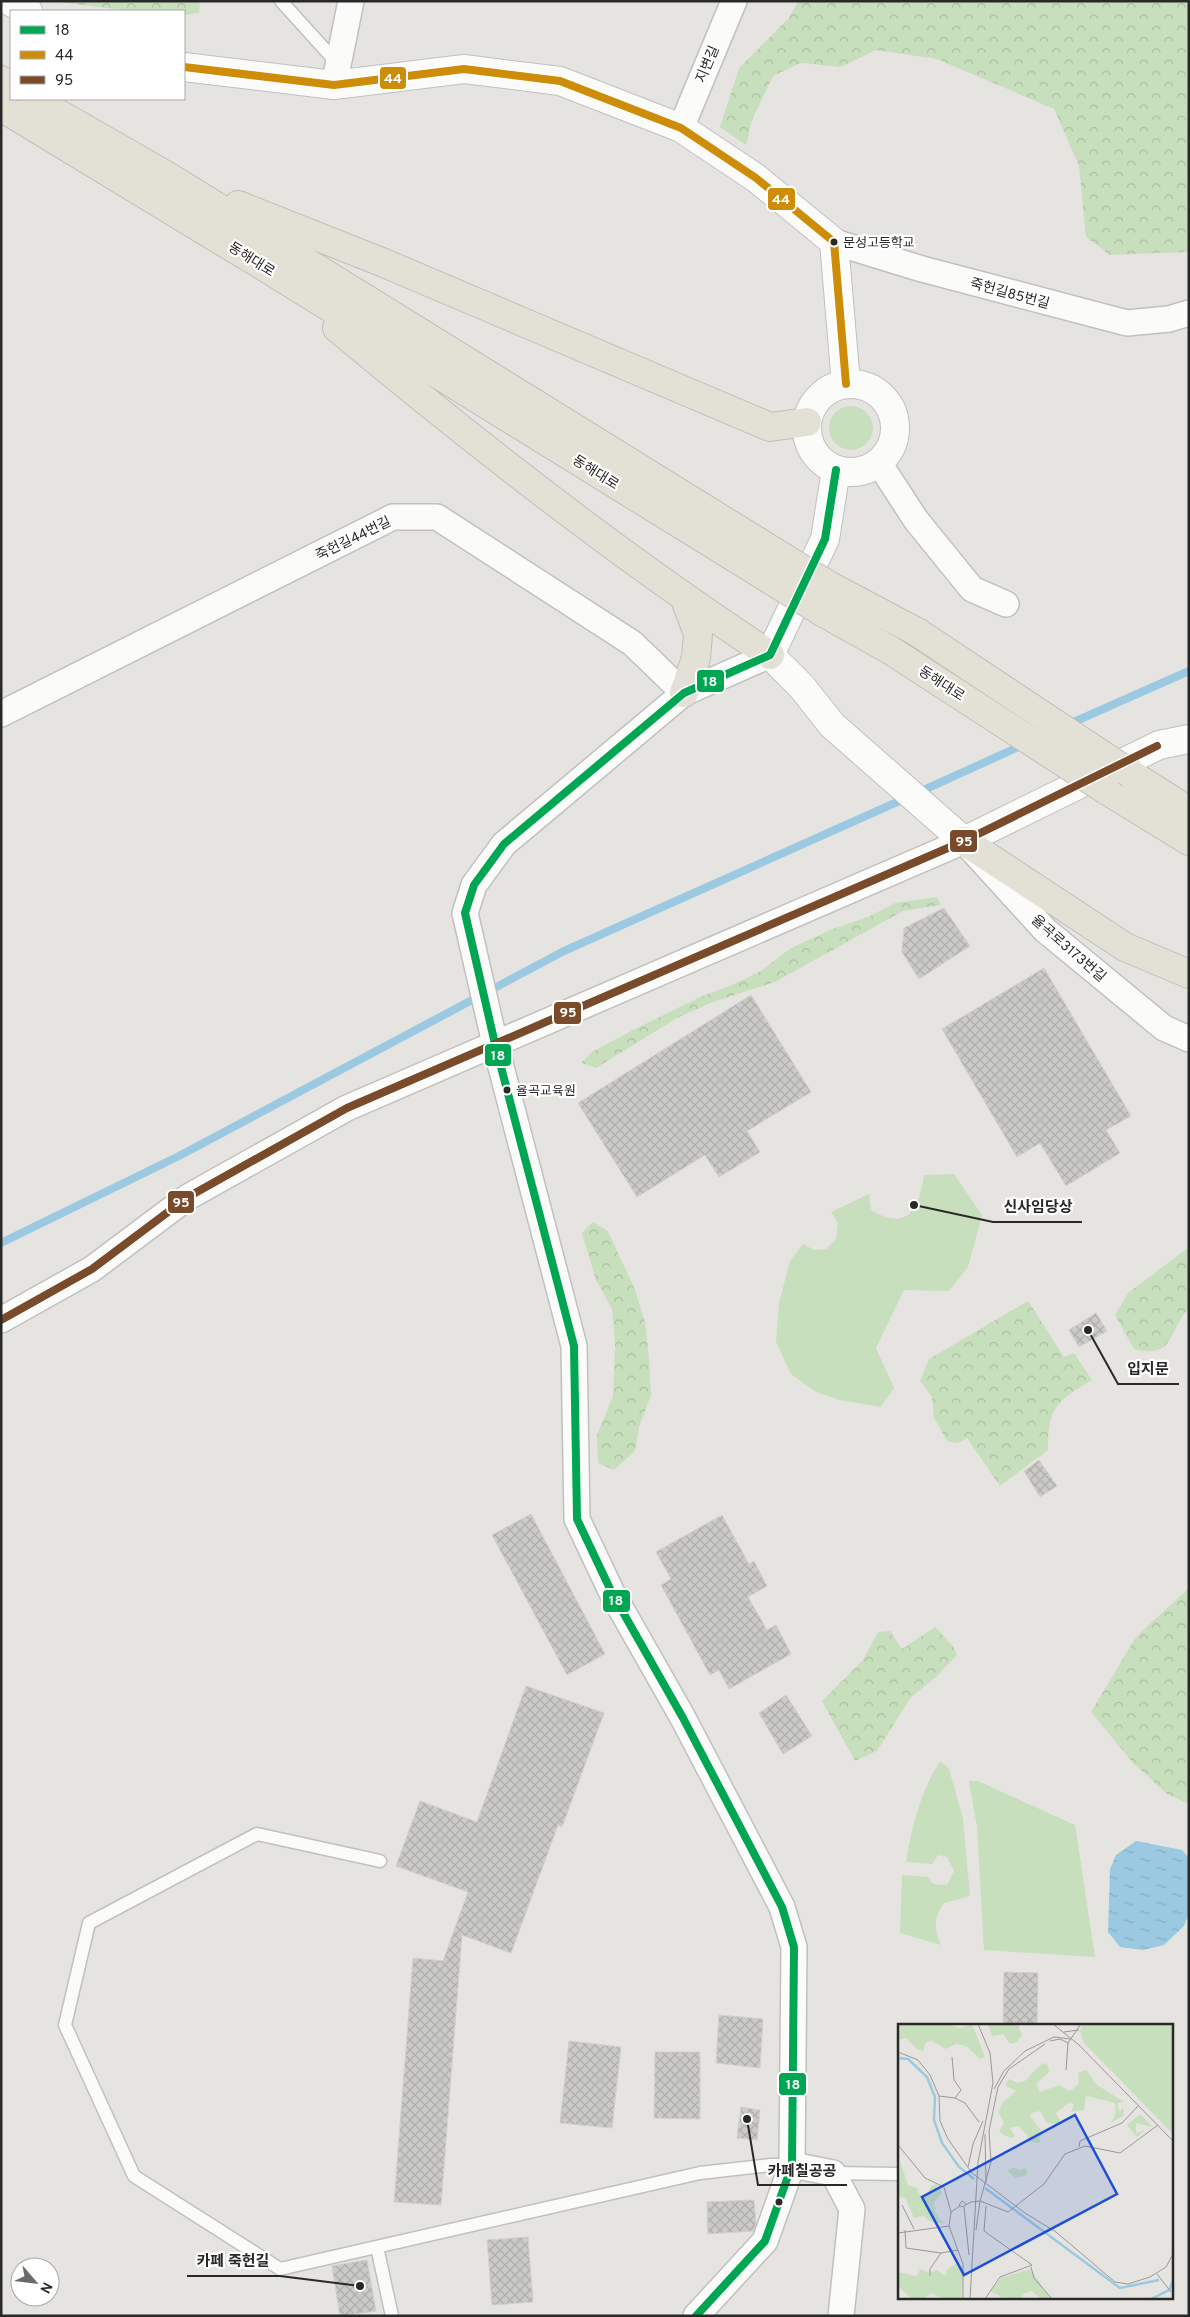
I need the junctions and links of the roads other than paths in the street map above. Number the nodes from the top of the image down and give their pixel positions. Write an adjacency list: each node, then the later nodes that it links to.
1 (9, 1): 5 (street)
2 (281, 1): 7 (lane)
3 (351, 1): 7 (street)
4 (734, 1): 10 (street, 지변길)
5 (26, 10)
6 (185, 66): 7 (street)
7 (336, 75): 10 (street)
8 (35, 100): 11 (main road, 동해대로)
9 (1, 107): 13 (main road, 동해대로)
10 (681, 128): 12 (street)
11 (169, 177): 16 (main road); 19 (main road, 동해대로)
12 (834, 242): 14 (street, 죽헌길85번길); 15 (street)
13 (264, 266): 19 (main road, 동해대로); 20 (main road)
14 (1189, 313)
15 (846, 384): 16 (street); 17 (street)
16 (807, 422): 18 (street)
17 (879, 463): 18 (street); 21 (street)
18 (836, 470): 22 (street)
19 (778, 569): 26 (main road, 동해대로, bridge); 28 (main road, 동해대로, bridge)
20 (685, 599): 22 (main road); 23 (main road)
21 (1006, 604)
22 (770, 655): 23 (street); 27 (street)
23 (684, 694): 24 (street, 죽헌길44번길); 30 (street)
24 (1, 714)
25 (1189, 739): 27 (street)
26 (1189, 811)
27 (964, 841): 29 (main road); 30 (street); 31 (street, 율곡로3173번길)
28 (1189, 841)
29 (1189, 974)
30 (493, 1033): 32 (street); 34 (street)
31 (1189, 1039)
32 (1, 1320)
33 (380, 1861): 37 (lane)
34 (792, 2165): 35 (street); 37 (lane); 39 (street)
35 (833, 2173): 36 (lane); 40 (street)
36 (898, 2174)
37 (377, 2247): 38 (lane)
38 (392, 2316)
39 (696, 2316)
40 (841, 2316)

